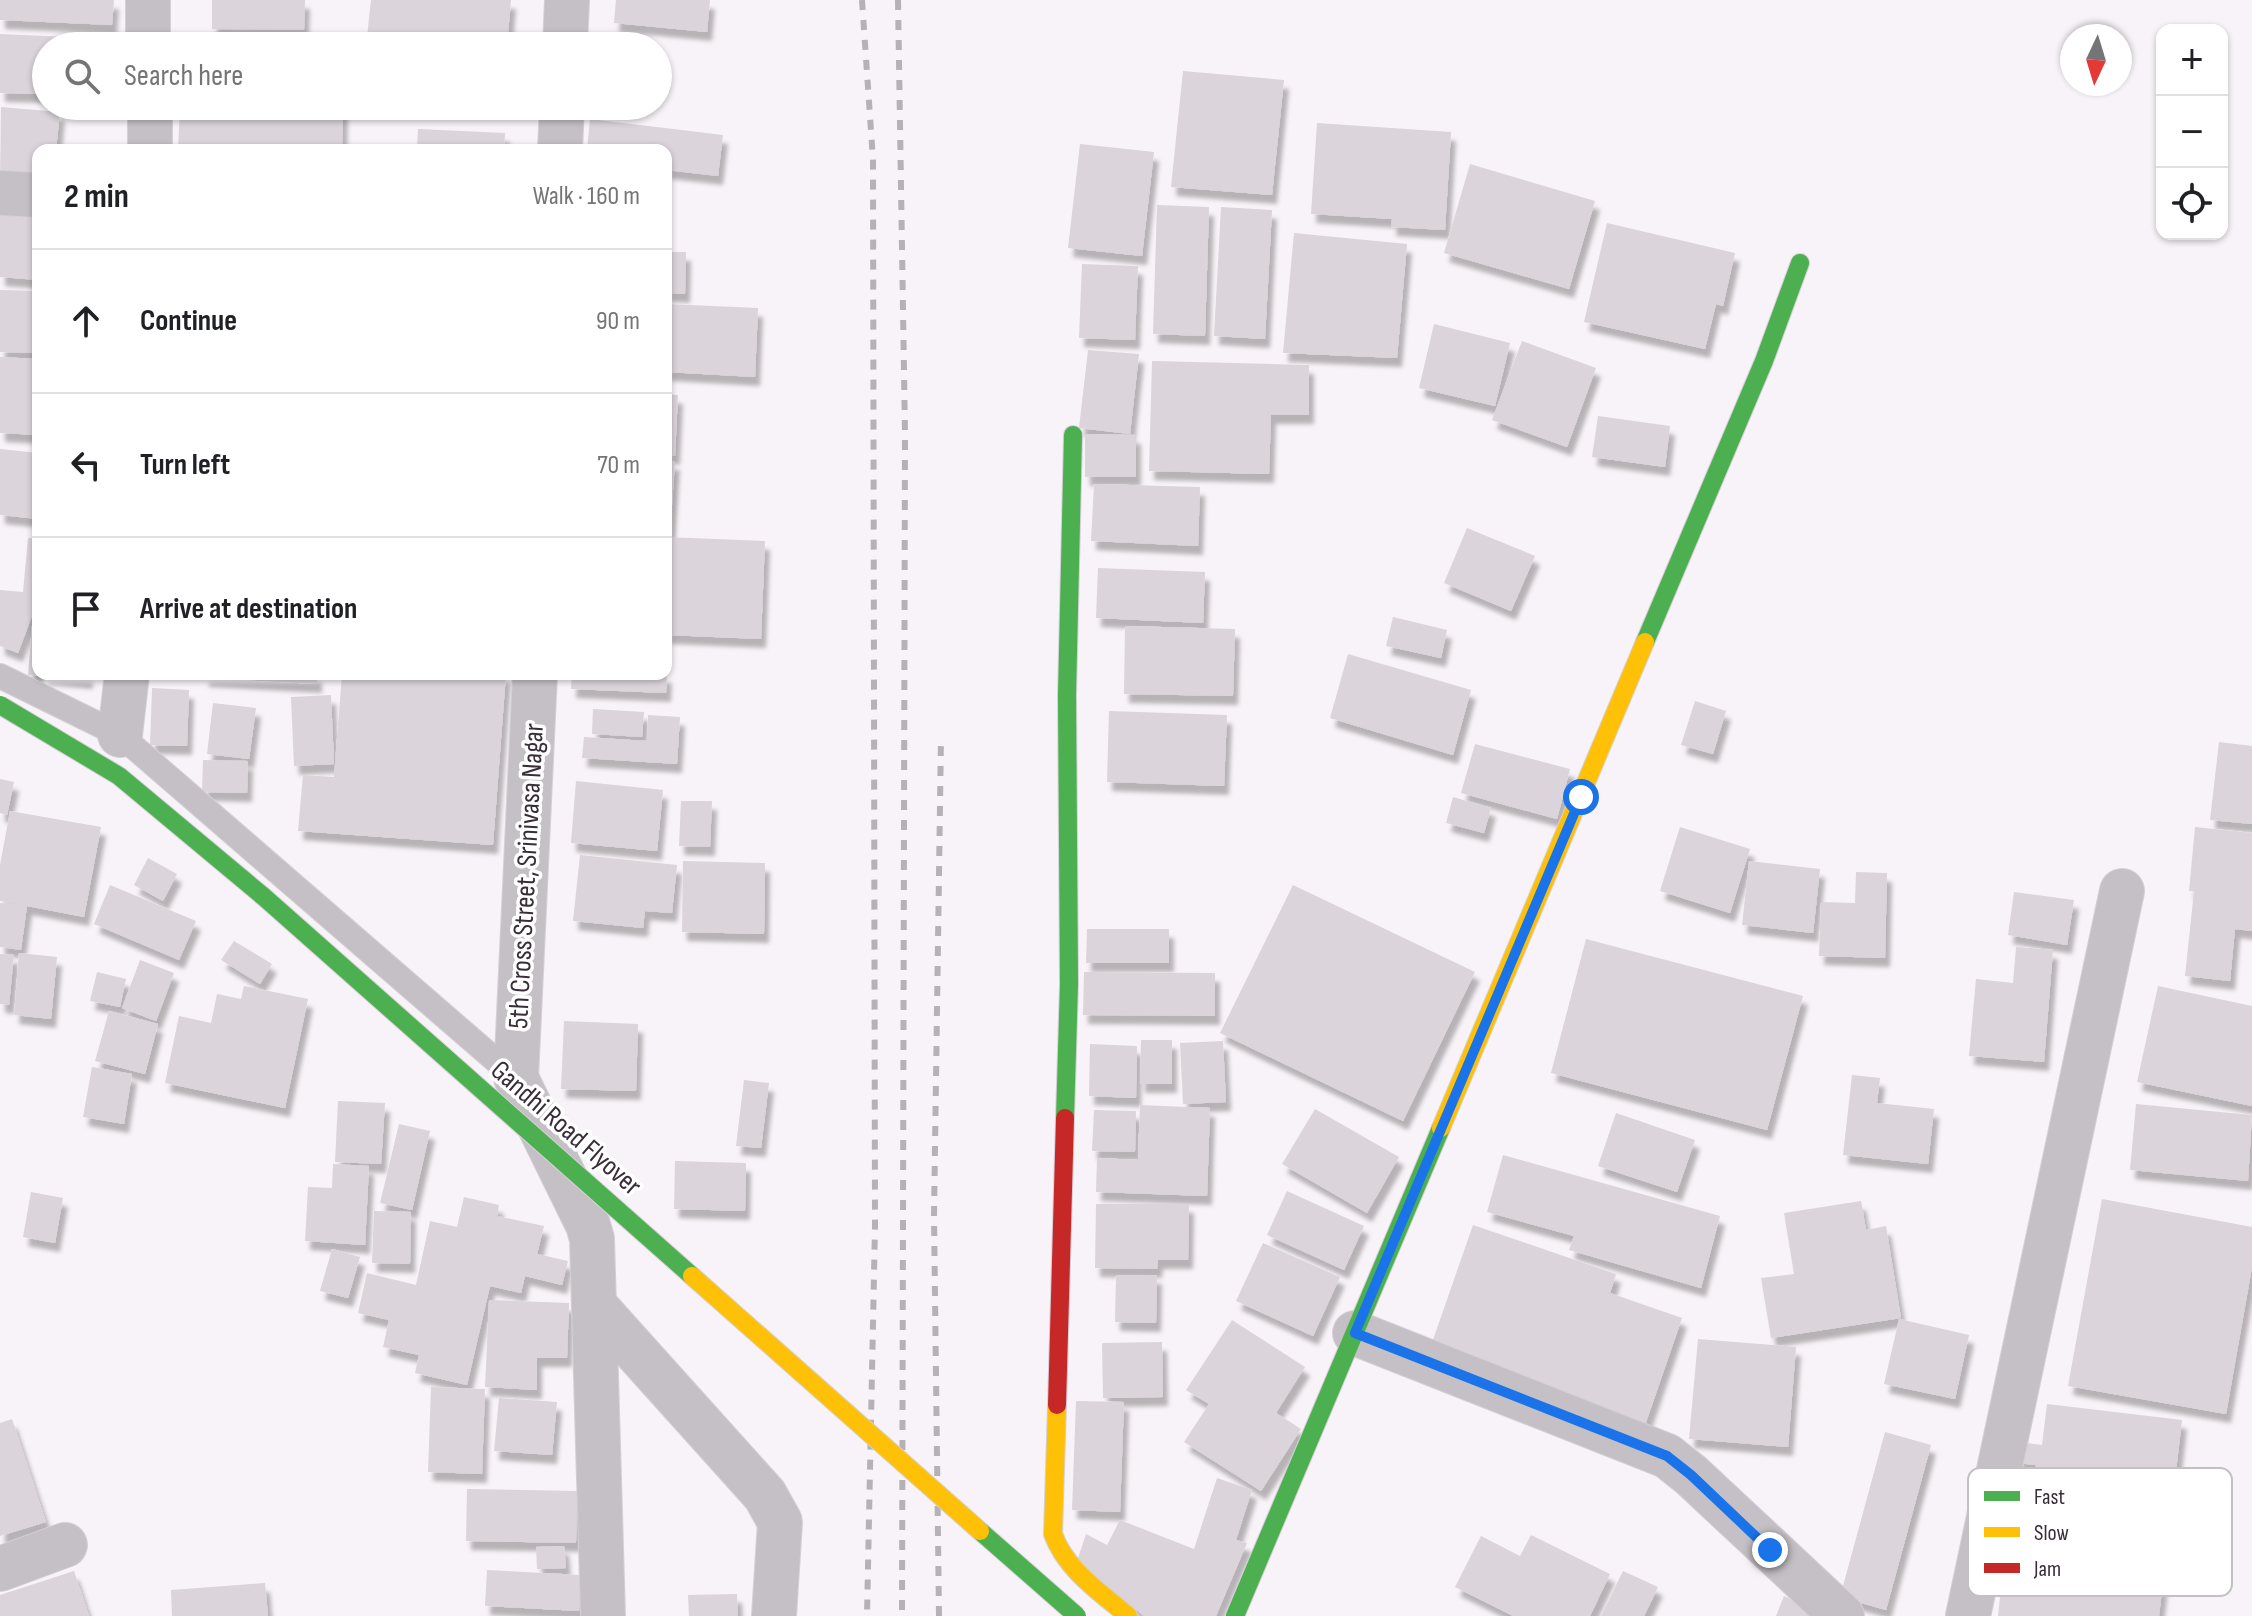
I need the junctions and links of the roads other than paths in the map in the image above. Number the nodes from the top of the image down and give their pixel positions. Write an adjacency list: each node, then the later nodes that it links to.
1 (148, 0): 3 (street)
2 (567, 0): 4 (street)
3 (148, 32)
4 (566, 32)
5 (150, 120): 7 (street)
6 (561, 120): 8 (street)
7 (150, 144)
8 (560, 144)
9 (0, 193): 10 (street)
10 (32, 195)
11 (1800, 263): 21 (street)
12 (1073, 435): 29 (street)
13 (0, 676): 17 (lane)
14 (126, 680): 17 (street)
15 (535, 680): 19 (street, 5th Cross Street, Srinivasa Nagar)
16 (0, 705): 28 (street, Gandhi Road Flyover, bridge)
17 (120, 735): 19 (lane)
18 (2122, 891): 22 (street)
19 (516, 1078): 20 (street)
20 (595, 1306): 26 (street); 27 (street)
21 (1355, 1333): 30 (street); 31 (street)
22 (1999, 1468)
23 (65, 1545): 24 (street)
24 (0, 1569)
25 (1972, 1596): 32 (street)
26 (603, 1616)
27 (774, 1616)
28 (1077, 1616)
29 (1128, 1616)
30 (1235, 1616)
31 (1842, 1616)
32 (1968, 1616)

